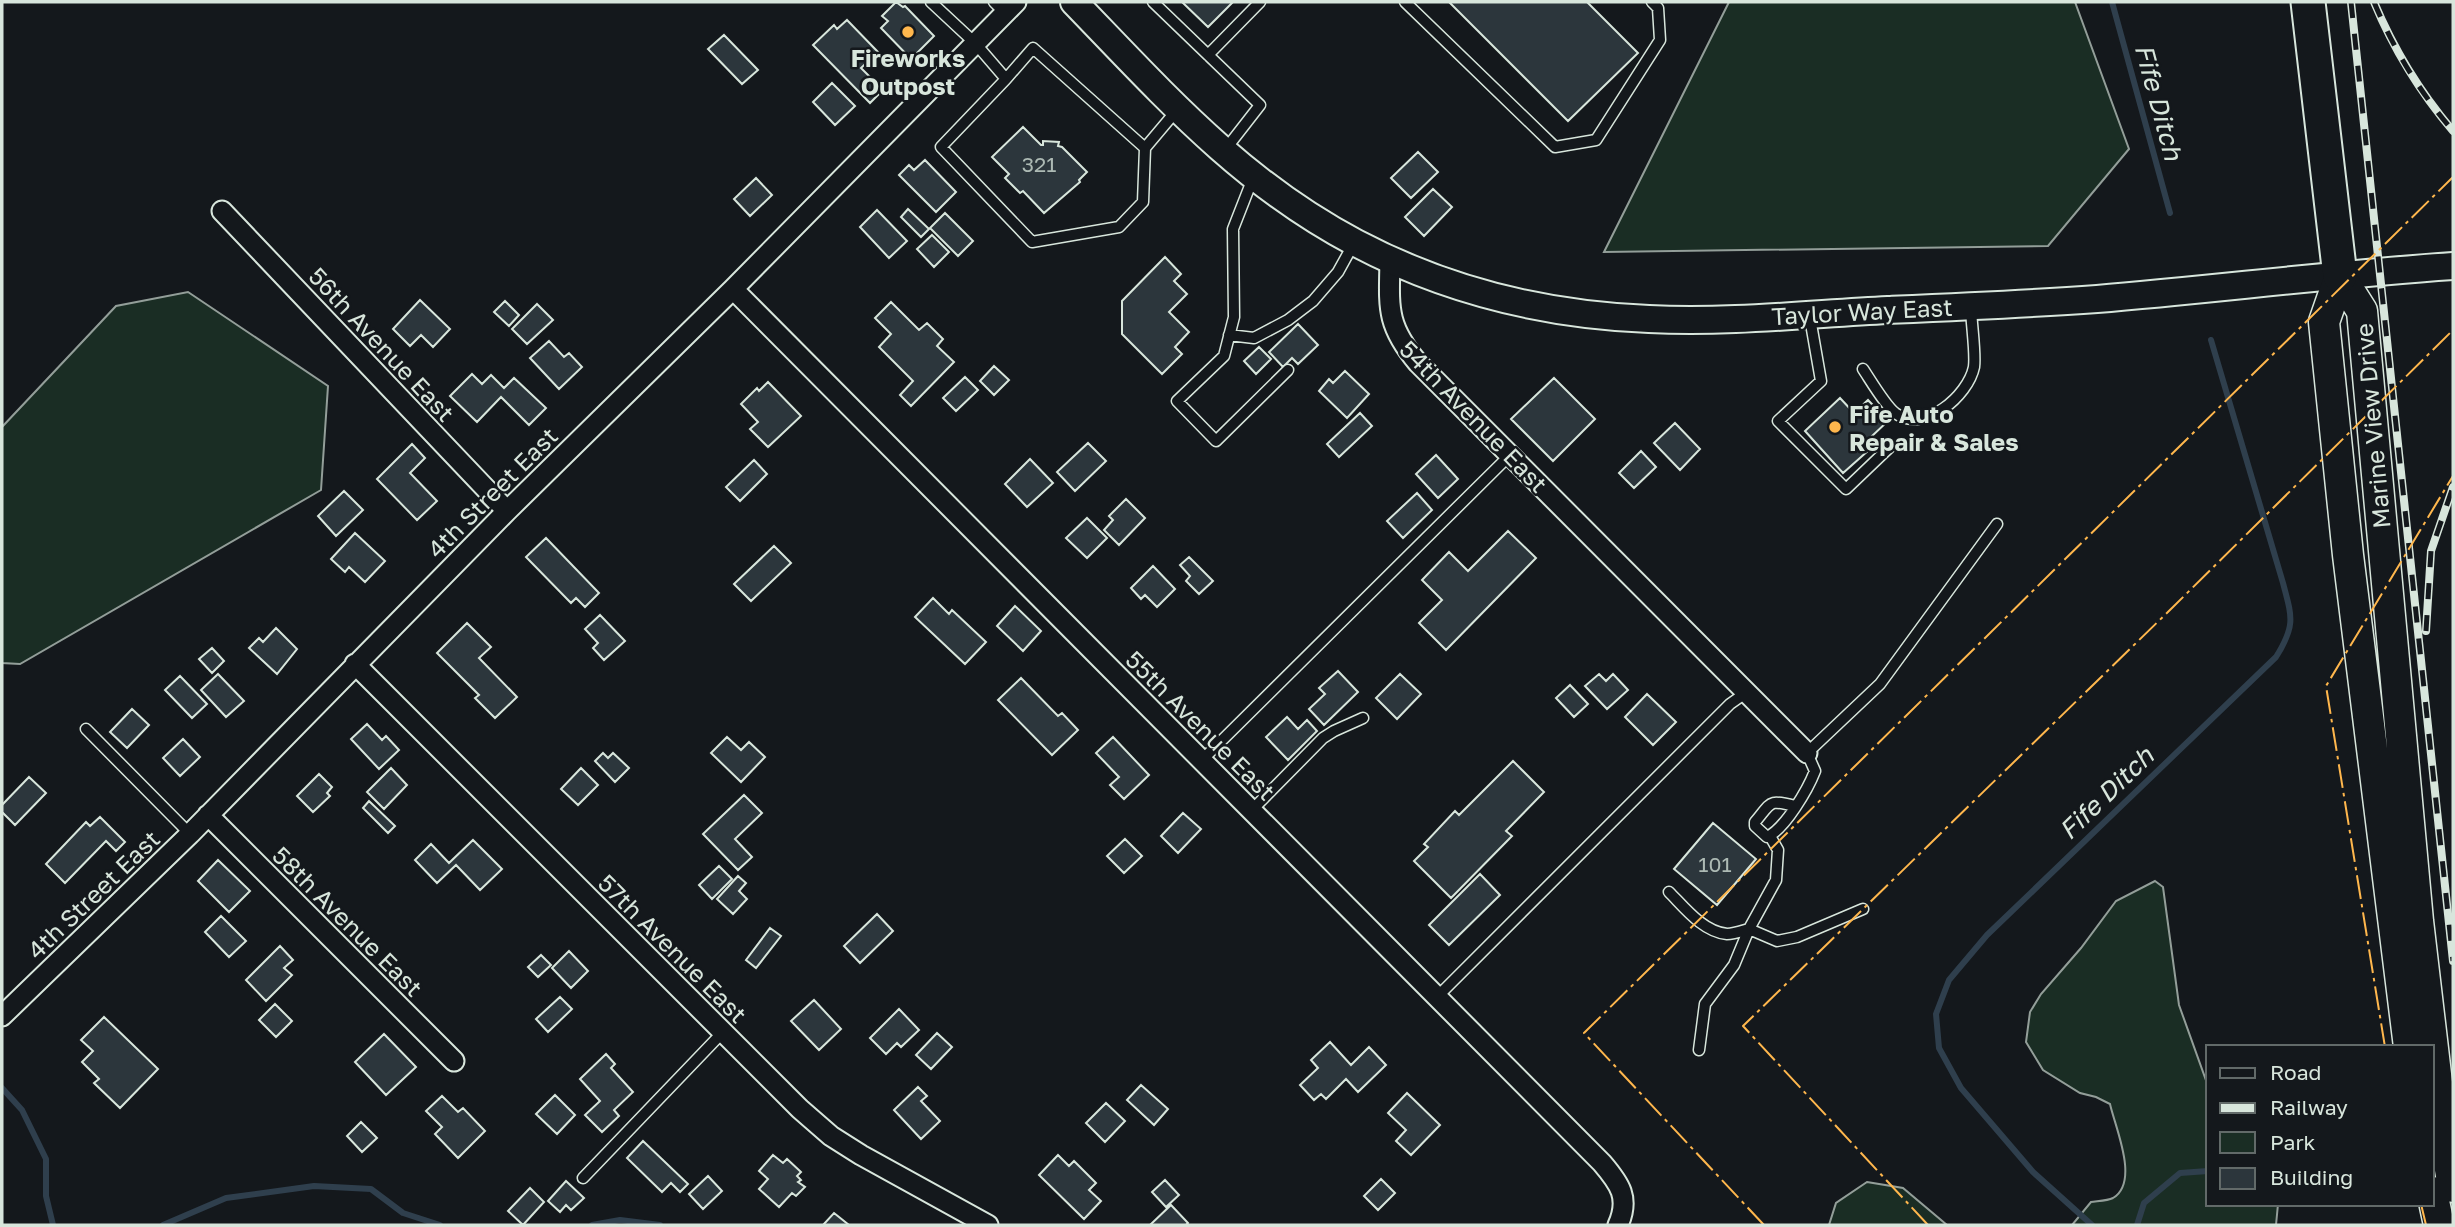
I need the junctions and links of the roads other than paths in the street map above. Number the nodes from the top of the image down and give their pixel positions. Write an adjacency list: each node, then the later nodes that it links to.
1 (931, 2): 9 (lane)
2 (1074, 2): 12 (main road)
3 (1153, 2): 10 (lane)
4 (1260, 2): 10 (lane)
5 (1405, 2): 6 (lane)
6 (1652, 2)
7 (2308, 2): 20 (highway)
8 (1005, 5): 9 (street, 4th Street East)
9 (975, 43): 11 (lane); 21 (street, 4th Street East)
10 (1208, 55): 14 (lane)
11 (1006, 79): 13 (lane); 13 (lane)
12 (1178, 109): 13 (lane); 14 (main road)
13 (1145, 148)
14 (1223, 152): 15 (main road)
15 (1253, 178): 17 (main road); 24 (lane)
16 (222, 211): 29 (street, 56th Avenue East)
17 (1354, 242): 18 (main road); 24 (lane)
18 (1390, 260): 23 (main road, Taylor Way East); 28 (street, 54th Avenue East)
19 (2453, 265): 20 (main road, Taylor Way East)
20 (2340, 276): 22 (main road, Taylor Way East); 48 (main road, Marine View Drive); 49 (main road, Marine View Drive)
21 (733, 289): 29 (street, 4th Street East); 36 (street, 55th Avenue East)
22 (1971, 306): 23 (main road, Taylor Way East); 26 (lane)
23 (1809, 314): 27 (lane)
24 (1229, 335): 25 (lane)
25 (1288, 369)
26 (1863, 369)
27 (1892, 445)
28 (1510, 455): 32 (street, 54th Avenue East); 36 (lane)
29 (506, 511): 31 (street, 4th Street East)
30 (1997, 524): 35 (lane)
31 (355, 664): 39 (street, 4th Street East); 47 (street, 57th Avenue East)
32 (1747, 692): 35 (street, 54th Avenue East); 45 (lane)
33 (1363, 718): 38 (lane)
34 (86, 729): 40 (lane)
35 (1807, 753): 37 (lane)
36 (1202, 760): 38 (street, 55th Avenue East)
37 (1795, 806): 41 (lane); 41 (lane)
38 (1252, 810): 45 (street, 55th Avenue East)
39 (208, 815): 40 (street, 4th Street East); 52 (street, 58th Avenue East)
40 (190, 834): 46 (street, 4th Street East)
41 (1770, 836): 44 (lane)
42 (1669, 892): 44 (lane)
43 (1863, 909): 44 (lane)
44 (1749, 929): 50 (lane)
45 (1437, 997): 56 (street, 55th Avenue East)
46 (2, 1016)
47 (723, 1032): 53 (lane); 55 (street, 57th Avenue East)
48 (2409, 1045)
49 (2432, 1045)
50 (1699, 1050)
51 (2434, 1059): 54 (main road, Marine View Drive)
52 (454, 1061)
53 (583, 1178)
54 (2453, 1187)
55 (988, 1225)
56 (1618, 1225)

